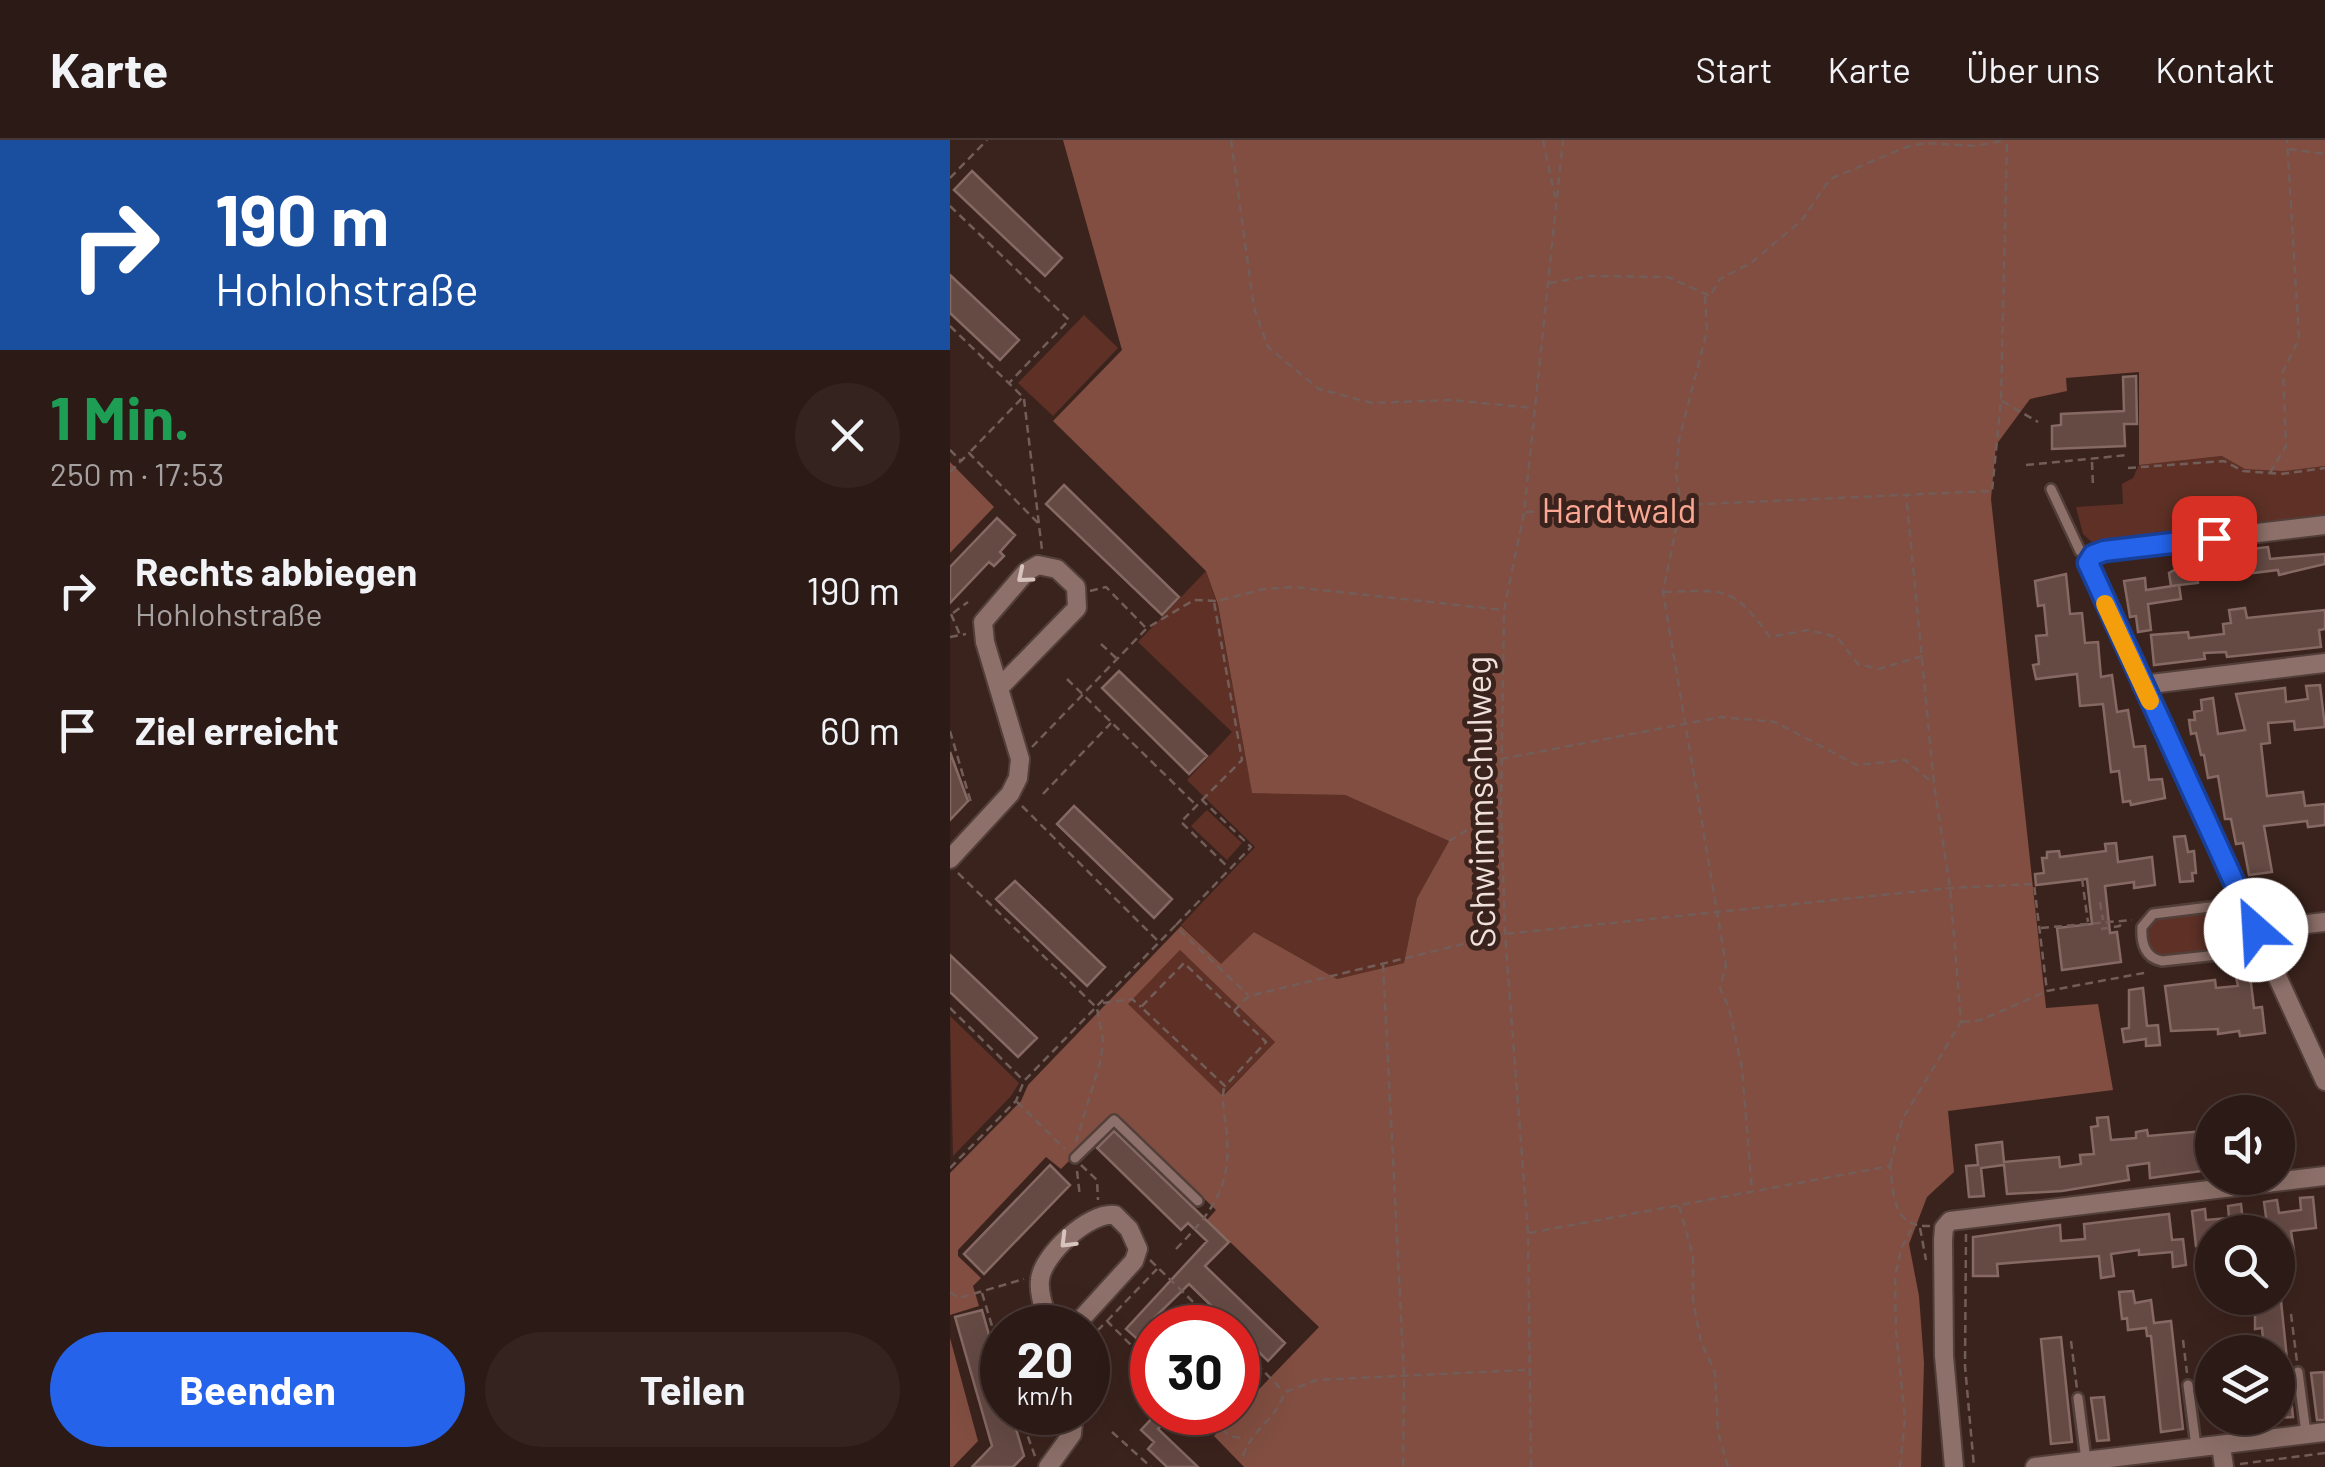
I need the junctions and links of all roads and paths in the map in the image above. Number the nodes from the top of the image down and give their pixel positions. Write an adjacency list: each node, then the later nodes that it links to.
1 (987, 140): 9 (path)
2 (1231, 140): 20 (path)
3 (1542, 140): 10 (path)
4 (1562, 140): 10 (path, Schwimmschulweg)
5 (2008, 140): 13 (path); 19 (path)
6 (2287, 140): 7 (path)
7 (2288, 149): 8 (path); 33 (path)
8 (2325, 154)
9 (950, 178)
10 (1557, 204): 12 (path, Schwimmschulweg)
11 (950, 206): 15 (path)
12 (1546, 283): 13 (path); 20 (path, Schwimmschulweg)
13 (1705, 296): 37 (path)
14 (950, 326): 17 (path)
15 (1036, 355): 16 (path); 17 (path)
16 (1041, 359)
17 (1009, 383): 18 (path)
18 (1024, 398): 24 (path); 40 (path)
19 (2001, 400): 21 (path); 36 (path)
20 (1534, 408): 38 (path, Schwimmschulweg)
21 (2038, 422)
22 (2110, 447): 26 (path)
23 (950, 450): 28 (path)
24 (969, 453): 28 (path); 40 (path)
25 (2128, 455): 26 (path)
26 (2110, 456): 27 (path)
27 (2092, 457): 29 (path); 34 (path)
28 (962, 460): 32 (path)
29 (2026, 465)
30 (2128, 468): 33 (path)
31 (2325, 468): 33 (path)
32 (950, 472)
33 (2270, 473)
34 (2093, 487)
35 (2050, 490): 41 (lane)
36 (1906, 494): 37 (path); 54 (path)
37 (1681, 504): 38 (path); 43 (path)
38 (1524, 512): 47 (path, Schwimmschulweg)
39 (2325, 525): 41 (street)
40 (1041, 526): 42 (path)
41 (2089, 558): 58 (street)
42 (1042, 565): 44 (street); 50 (street, one-way to 50)
43 (1662, 592): 54 (path); 62 (path)
44 (1079, 594): 49 (path); 59 (street)
45 (1214, 601): 47 (path); 49 (path); 69 (path)
46 (968, 602): 48 (path)
47 (1504, 610): 65 (path, Schwimmschulweg)
48 (951, 614): 51 (path)
49 (1146, 628): 55 (path)
50 (982, 631): 51 (path); 59 (street)
51 (960, 635): 52 (path)
52 (950, 637)
53 (1100, 644): 55 (path)
54 (1922, 656): 66 (path)
55 (1117, 659): 60 (path)
56 (2325, 663): 58 (street)
57 (1066, 679): 60 (path)
58 (2142, 685): 79 (street)
59 (999, 688): 64 (street)
60 (1082, 694): 61 (path); 64 (path)
61 (1111, 723): 68 (path); 71 (path)
62 (1688, 723): 65 (path); 66 (path); 80 (path)
63 (950, 730): 70 (path)
64 (1020, 759): 67 (street)
65 (1502, 759): 72 (path, Schwimmschulweg)
66 (1934, 784): 77 (path)
67 (1010, 794): 74 (street); 91 (path)
68 (1043, 794)
69 (1202, 800): 71 (path); 75 (path)
70 (972, 806)
71 (1196, 806): 75 (path)
72 (1502, 809): 73 (path); 90 (path, Schwimmschulweg)
73 (1449, 841)
74 (950, 862): 100 (path)
75 (1229, 868): 86 (path)
76 (2082, 879): 83 (path)
77 (1950, 888): 80 (path); 87 (path); 102 (path)
78 (2100, 902): 82 (path)
79 (2242, 903): 85 (lane); 89 (street)
80 (1718, 912): 90 (path); 112 (path)
81 (2120, 919): 82 (path); 85 (path); 88 (path)
82 (2103, 921): 83 (path)
83 (2088, 922): 87 (path)
84 (2325, 922): 89 (street)
85 (2143, 924): 93 (lane)
86 (1175, 926): 91 (path); 96 (path)
87 (2040, 928): 95 (path)
88 (2101, 928)
89 (2256, 930): 92 (street)
90 (1505, 934): 94 (path); 120 (path, Schwimmschulweg)
91 (1159, 942): 97 (path)
92 (2264, 950): 93 (lane); 104 (street)
93 (2154, 959): 95 (path)
94 (1383, 962): 96 (path); 142 (path)
95 (2047, 990): 102 (path)
96 (1249, 996): 101 (path)
97 (1101, 1003): 98 (path); 100 (path)
98 (1141, 1007): 101 (path); 105 (path)
99 (950, 1008): 103 (path)
100 (1096, 1008): 103 (path); 108 (path)
101 (1234, 1011): 105 (path)
102 (1961, 1022): 109 (path)
103 (1024, 1081): 106 (path)
104 (2325, 1081)
105 (1225, 1086): 122 (path)
106 (1016, 1100): 107 (path); 110 (path)
107 (1059, 1142)
108 (1075, 1158): 114 (lane)
109 (1890, 1166): 112 (path); 118 (path)
110 (950, 1168)
111 (2325, 1176): 117 (street)
112 (1752, 1191): 115 (path)
113 (1080, 1197): 116 (path)
114 (1198, 1202)
115 (1679, 1206): 120 (path); 163 (path)
116 (1100, 1215): 121 (street); 124 (street, one-way to 124)
117 (1966, 1217): 119 (street); 166 (path)
118 (1914, 1224): 119 (path); 164 (path)
119 (1941, 1227): 165 (street)
120 (1528, 1234): 140 (path, Schwimmschulweg)
121 (1138, 1249): 123 (path); 131 (street)
122 (1176, 1249)
123 (1158, 1268): 132 (path); 134 (path)
124 (1040, 1274): 125 (path); 130 (street)
125 (982, 1291): 127 (path); 129 (path)
126 (950, 1292): 127 (path)
127 (959, 1298): 128 (path)
128 (950, 1300)
129 (986, 1305)
130 (1046, 1305)
131 (1095, 1305)
132 (1196, 1305)
133 (2291, 1315): 141 (path)
134 (1110, 1318)
135 (1110, 1324): 138 (path)
136 (2183, 1340): 143 (path)
137 (2072, 1341): 145 (path)
138 (1130, 1344)
139 (1260, 1367): 144 (path)
140 (1527, 1370): 142 (path); 162 (path, Schwimmschulweg)
141 (2298, 1372): 147 (lane)
142 (1404, 1376): 144 (path); 161 (path)
143 (2188, 1384): 153 (lane)
144 (1284, 1392): 151 (path)
145 (2078, 1398): 157 (lane)
146 (1112, 1432): 160 (path)
147 (2316, 1433): 152 (street)
148 (1026, 1435): 155 (path)
149 (1071, 1435): 159 (street)
150 (1229, 1435): 151 (path)
151 (1248, 1440): 156 (path)
152 (2221, 1445): 153 (street); 168 (street)
153 (2196, 1448): 158 (street)
154 (2325, 1453): 168 (path)
155 (1032, 1456)
156 (1243, 1456)
157 (2086, 1461): 158 (street); 167 (street)
158 (2125, 1462)
159 (1048, 1467)
160 (1151, 1467)
161 (1404, 1467)
162 (1531, 1467)
163 (1728, 1467)
164 (1900, 1467)
165 (1954, 1467)
166 (1974, 1467)
167 (2035, 1467)
168 (2224, 1467)

